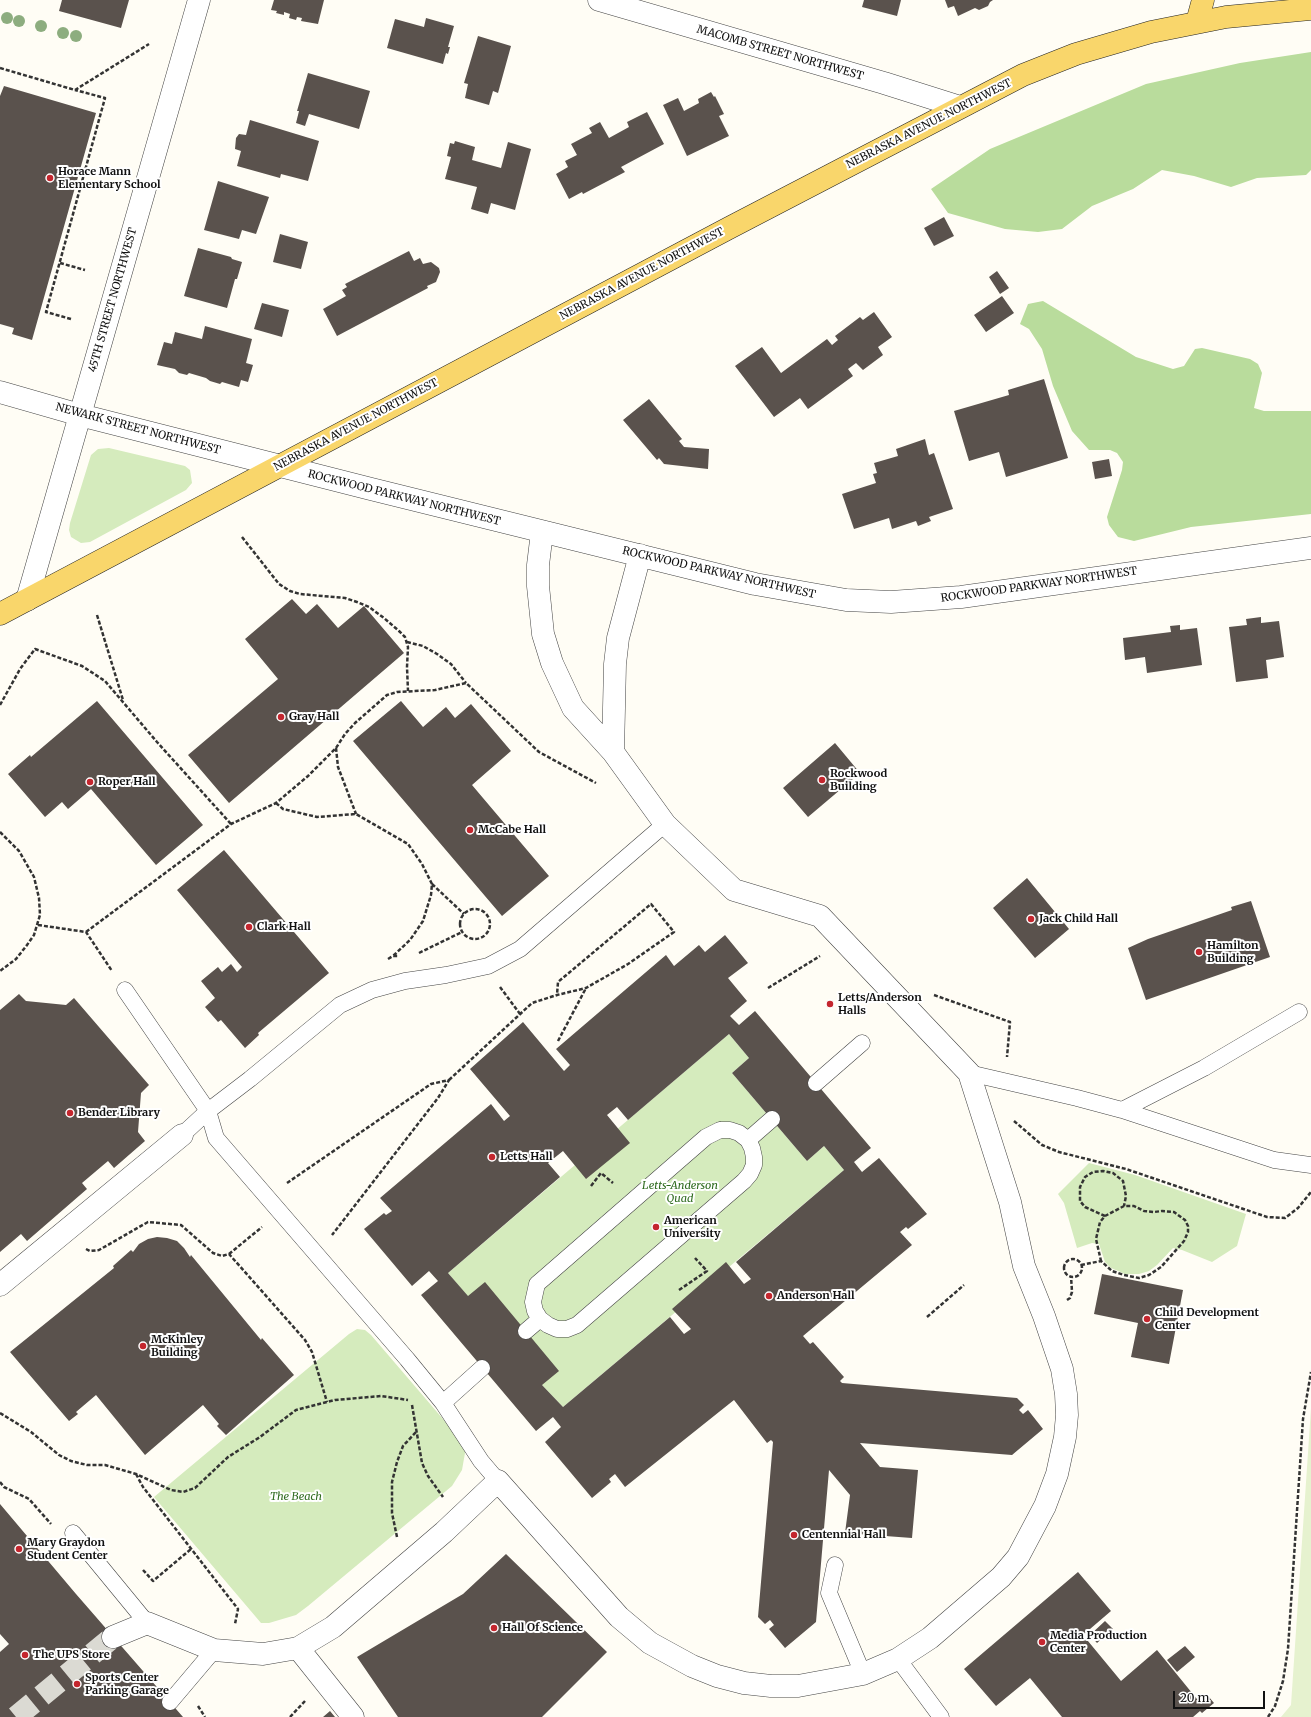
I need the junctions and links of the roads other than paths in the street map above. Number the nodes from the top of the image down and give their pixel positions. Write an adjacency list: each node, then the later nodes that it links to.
1 (199, 0): 8 (street, 45TH STREET NORTHWEST)
2 (599, 0): 6 (street, MACOMB STREET NORTHWEST)
3 (1203, 0): 5 (main road)
4 (1311, 9): 5 (main road, NEBRASKA AVENUE NORTHWEST)
5 (1197, 22): 6 (main road, NEBRASKA AVENUE NORTHWEST)
6 (960, 107): 9 (main road, NEBRASKA AVENUE NORTHWEST)
7 (0, 392): 8 (street, NEWARK STREET NORTHWEST)
8 (80, 415): 9 (street, NEWARK STREET NORTHWEST); 13 (street, 45TH STREET NORTHWEST)
9 (277, 466): 10 (street, ROCKWOOD PARKWAY NORTHWEST); 13 (main road, NEBRASKA AVENUE NORTHWEST)
10 (542, 532): 12 (street, ROCKWOOD PARKWAY NORTHWEST); 15 (street)
11 (1311, 548): 12 (street, ROCKWOOD PARKWAY NORTHWEST)
12 (640, 555): 15 (street)
13 (27, 600): 14 (main road, NEBRASKA AVENUE NORTHWEST)
14 (0, 614)
15 (613, 752): 16 (street)
16 (665, 824): 20 (street); 23 (lane)
17 (125, 990): 23 (lane)
18 (1299, 1012): 22 (lane)
19 (862, 1043): 21 (lane)
20 (968, 1073): 22 (lane); 40 (street)
21 (816, 1083)
22 (1122, 1110): 27 (lane)
23 (208, 1111): 25 (lane); 32 (lane)
24 (772, 1119): 26 (lane)
25 (182, 1135): 28 (street)
26 (748, 1140): 29 (lane); 29 (lane)
27 (1311, 1165)
28 (0, 1285)
29 (540, 1319): 30 (lane)
30 (526, 1331)
31 (482, 1368): 32 (lane)
32 (443, 1403): 33 (lane)
33 (498, 1481): 38 (street); 41 (street)
34 (73, 1533): 36 (lane)
35 (835, 1565): 41 (lane)
36 (147, 1623): 37 (street); 39 (street)
37 (113, 1637)
38 (298, 1648): 39 (street); 43 (street)
39 (214, 1650): 42 (lane)
40 (898, 1659): 41 (street); 44 (lane)
41 (863, 1674)
42 (170, 1702)
43 (353, 1717)
44 (941, 1717)

